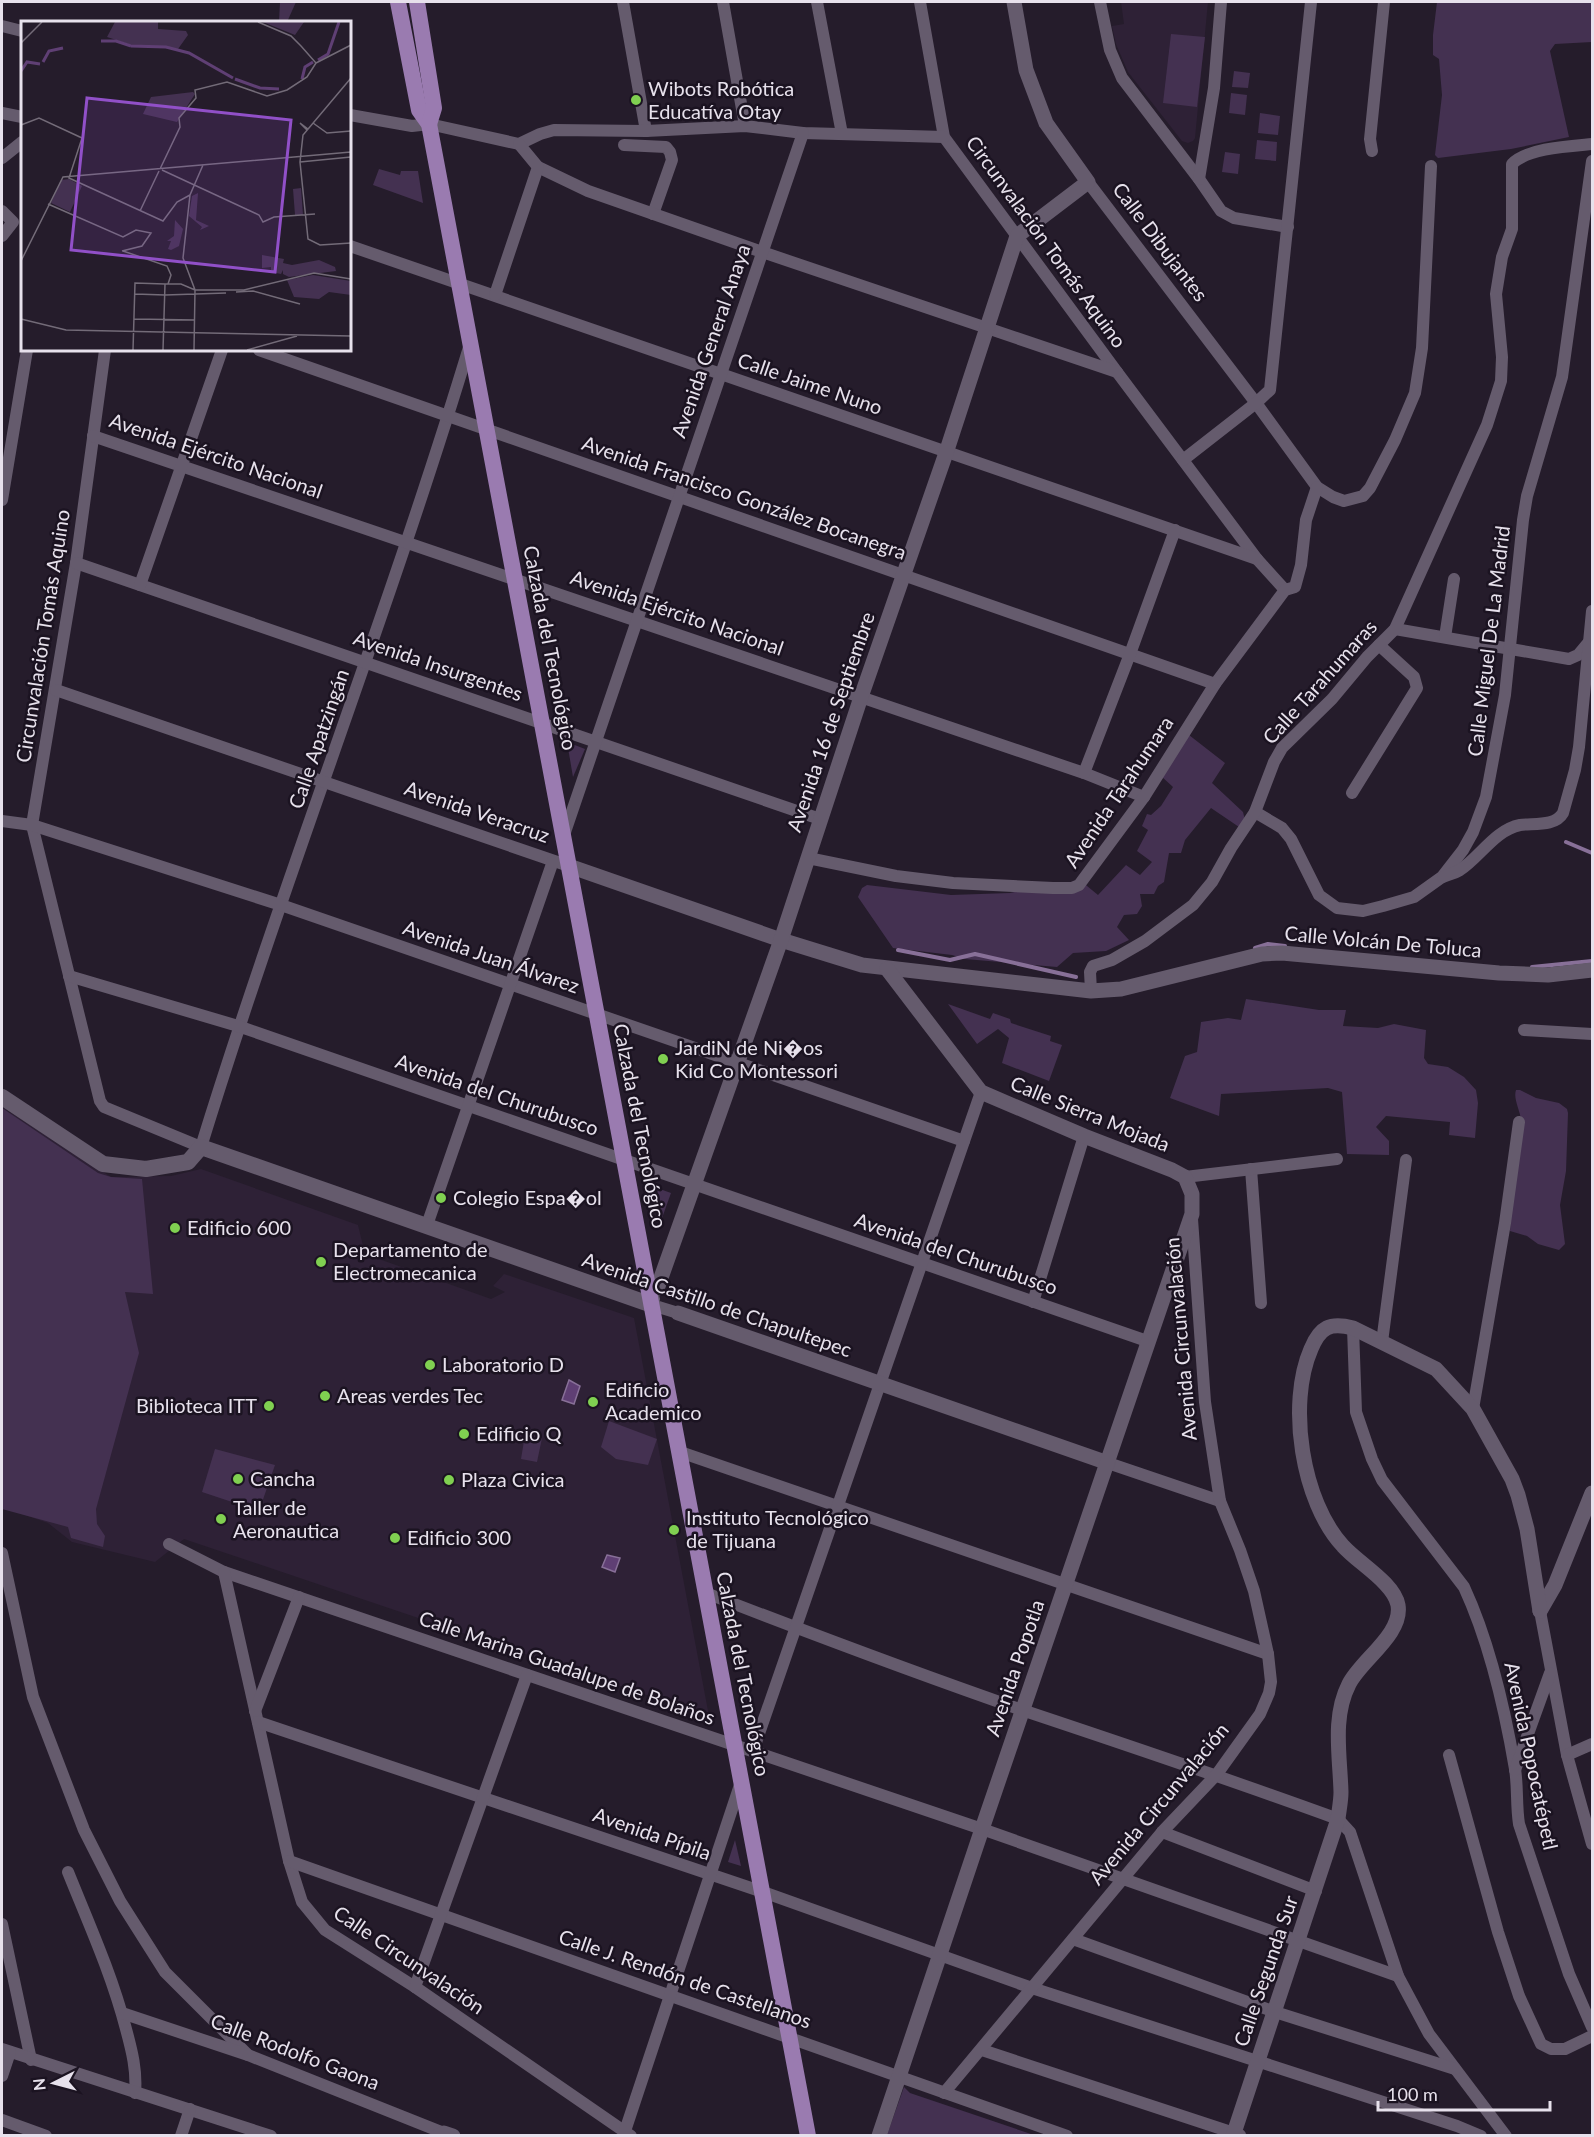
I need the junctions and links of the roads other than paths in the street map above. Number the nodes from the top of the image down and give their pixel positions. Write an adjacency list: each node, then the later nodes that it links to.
1 (398, 2): 17 (main road, Calzada del Tecnológico)
2 (417, 2): 17 (main road, Calzada del Tecnológico)
3 (623, 2): 19 (street)
4 (723, 2): 18 (street)
5 (817, 2): 21 (street)
6 (920, 2): 22 (street)
7 (1014, 2): 35 (street, Calle Dibujantes)
8 (1100, 2): 34 (street)
9 (1221, 2): 34 (street)
10 (1311, 2): 38 (street)
11 (1384, 2): 28 (street)
12 (2, 26): 13 (street)
13 (21, 31)
14 (2, 113): 16 (street)
15 (351, 115): 17 (street)
16 (21, 117)
17 (429, 124): 25 (street); 43 (main road, Calzada del Tecnológico)
18 (745, 126): 19 (street, Circunvalación Tomás Aquino); 20 (street, Circunvalación Tomás Aquino)
19 (646, 131): 25 (street, Circunvalación Tomás Aquino)
20 (803, 133): 21 (street, Circunvalación Tomás Aquino); 42 (street, Avenida General Anaya)
21 (842, 134): 22 (street, Circunvalación Tomás Aquino)
22 (944, 137): 40 (street, Circunvalación Tomás Aquino)
23 (1593, 138): 26 (street)
24 (21, 143): 30 (street)
25 (519, 144): 33 (street)
26 (1592, 144): 29 (street); 74 (street, Calle Tarahumaras)
27 (624, 145): 37 (street)
28 (1372, 151)
29 (1593, 154)
30 (2, 158)
31 (1593, 161): 78 (street, Calle Miguel De La Madrid)
32 (1431, 166): 60 (street)
33 (538, 167): 37 (street); 44 (street)
34 (1199, 179): 38 (street)
35 (1088, 182): 40 (street); 53 (street, Calle Dibujantes)
36 (2, 211): 39 (street)
37 (653, 214): 42 (street)
38 (1288, 227): 53 (street)
39 (2, 236)
40 (1017, 236): 45 (street, Avenida 16 de Septiembre); 51 (street, Circunvalación Tomás Aquino)
41 (351, 246): 43 (street, Calle Jaime Nuno)
42 (762, 252): 45 (street); 52 (street, Avenida General Anaya)
43 (459, 283): 44 (street, Calle Jaime Nuno); 46 (main road, Calzada del Tecnológico)
44 (495, 295): 52 (street, Calle Jaime Nuno)
45 (987, 328): 51 (street); 57 (street, Avenida 16 de Septiembre)
46 (471, 342): 54 (street, Calle Apatzingán); 55 (main road, Calzada del Tecnológico)
47 (27, 351): 62 (street)
48 (105, 351): 56 (street, Circunvalación Tomás Aquino)
49 (222, 351): 59 (street)
50 (262, 351): 54 (street, Avenida Francisco González Bocanegra)
51 (1117, 372): 58 (street, Circunvalación Tomás Aquino)
52 (721, 373): 57 (street, Calle Jaime Nuno); 61 (street, Avenida General Anaya)
53 (1256, 403): 58 (street); 60 (street, Calle Dibujantes)
54 (447, 415): 55 (street, Avenida Francisco González Bocanegra); 64 (street, Calle Apatzingán)
55 (487, 429): 61 (street, Avenida Francisco González Bocanegra); 68 (main road, Calzada del Tecnológico)
56 (93, 436): 59 (street, Avenida Ejército Nacional); 66 (street, Circunvalación Tomás Aquino)
57 (946, 453): 63 (street, Calle Jaime Nuno); 67 (street, Avenida 16 de Septiembre)
58 (1183, 460): 65 (street, Circunvalación Tomás Aquino)
59 (182, 465): 64 (street, Avenida Ejército Nacional); 70 (street)
60 (1317, 487): 71 (street, Avenida Tarahumara)
61 (679, 497): 67 (street, Avenida Francisco González Bocanegra); 73 (street, Avenida General Anaya)
62 (2, 500)
63 (1175, 530): 65 (street, Calle Jaime Nuno); 79 (street)
64 (406, 541): 68 (street, Avenida Ejército Nacional); 80 (street, Calle Apatzingán)
65 (1257, 559): 71 (street, Circunvalación Tomás Aquino)
66 (76, 563): 70 (street, Avenida Insurgentes); 82 (street, Circunvalación Tomás Aquino)
67 (903, 574): 79 (street, Avenida Francisco González Bocanegra); 83 (street, Avenida 16 de Septiembre)
68 (515, 578): 73 (street, Avenida Ejército Nacional); 84 (main road, Calzada del Tecnológico)
69 (1454, 579): 75 (street)
70 (141, 585): 80 (street, Avenida Insurgentes)
71 (1284, 590): 81 (street, Avenida Tarahumara)
72 (1593, 611): 76 (street)
73 (637, 620): 83 (street, Avenida Ejército Nacional); 85 (street, Avenida General Anaya)
74 (1395, 629): 75 (street); 77 (street, Calle Tarahumaras)
75 (1445, 637): 78 (street)
76 (1588, 644): 78 (street); 97 (street)
77 (1379, 645): 88 (street); 90 (street, Calle Tarahumaras)
78 (1510, 649): 97 (street, Calle Miguel De La Madrid)
79 (1130, 654): 81 (street, Avenida Francisco González Bocanegra); 86 (street)
80 (366, 662): 84 (street, Avenida Insurgentes); 87 (street, Calle Apatzingán)
81 (1215, 684): 89 (street, Avenida Tarahumara)
82 (56, 690): 87 (street, Avenida Veracruz); 93 (street, Circunvalación Tomás Aquino)
83 (861, 697): 86 (street, Avenida Ejército Nacional); 91 (street, Avenida 16 de Septiembre)
84 (542, 723): 85 (street, Avenida Insurgentes); 94 (main road, Calzada del Tecnológico)
85 (596, 740): 91 (street, Avenida Insurgentes); 94 (street, Avenida General Anaya)
86 (1084, 773): 89 (street, Avenida Ejército Nacional)
87 (324, 782): 96 (street, Avenida Veracruz); 98 (street, Calle Apatzingán)
88 (1352, 793)
89 (1144, 796): 95 (street, Avenida Tarahumara)
90 (1255, 812): 97 (street, Calle Miguel De La Madrid); 104 (street, Calle Tarahumaras)
91 (820, 819): 95 (street, Avenida 16 de Septiembre)
92 (2, 821): 93 (street, Avenida Juan Álvarez)
93 (32, 825): 98 (street, Avenida Juan Álvarez); 102 (street, Circunvalación Tomás Aquino)
94 (564, 835): 96 (main road, Calzada del Tecnológico)
95 (807, 858): 99 (street, Avenida 16 de Septiembre)
96 (561, 863): 99 (street, Avenida Veracruz); 103 (street); 105 (main road, Calzada del Tecnológico)
97 (1442, 877)
98 (281, 905): 103 (street, Avenida Juan Álvarez); 106 (street, Calle Apatzingán)
99 (781, 940): 100 (street, Avenida Veracruz); 109 (street, Avenida 16 de Septiembre)
100 (887, 969): 104 (street, Calle Volcán De Toluca); 110 (street, Calle Sierra Mojada)
101 (1593, 970): 104 (street, Calle Volcán De Toluca)
102 (69, 976): 106 (street, Avenida del Churubusco); 112 (street, Circunvalación Tomás Aquino)
103 (511, 984): 105 (street, Avenida Juan Álvarez); 113 (street)
104 (1091, 991)
105 (597, 1015): 109 (street, Avenida Juan Álvarez); 119 (main road, Calzada del Tecnológico)
106 (238, 1026): 113 (street, Avenida del Churubusco); 117 (street, Calle Apatzingán)
107 (1524, 1030): 108 (street)
108 (1593, 1034)
109 (736, 1062): 116 (street, Avenida Juan Álvarez); 123 (street, Avenida 16 de Septiembre)
110 (981, 1092): 115 (street, Calle Sierra Mojada); 116 (street)
111 (2, 1097): 117 (main road)
112 (100, 1101): 117 (street, Avenida Castillo de Chapultepec)
113 (468, 1106): 119 (street, Avenida del Churubusco); 125 (street)
114 (1519, 1122): 135 (street)
115 (1084, 1136): 122 (street, Calle Sierra Mojada); 128 (street)
116 (964, 1141): 126 (street)
117 (201, 1147): 125 (main road, Avenida Castillo de Chapultepec)
118 (1337, 1159): 121 (street)
119 (625, 1160): 123 (street, Avenida del Churubusco); 127 (main road, Calzada del Tecnológico)
120 (1406, 1160): 133 (street)
121 (1251, 1169): 122 (street); 129 (street)
122 (1185, 1177): 124 (street, Avenida Circunvalación)
123 (695, 1184): 126 (street, Avenida del Churubusco); 127 (street, Avenida 16 de Septiembre)
124 (1192, 1214): 132 (street, Avenida Popotla); 139 (street, Avenida Circunvalación)
125 (427, 1225): 127 (main road, Avenida Castillo de Chapultepec)
126 (922, 1263): 128 (street, Avenida del Churubusco); 134 (street)
127 (655, 1297): 130 (street, Avenida Castillo de Chapultepec); 136 (main road, Calzada del Tecnológico)
128 (1033, 1302): 132 (street, Avenida del Churubusco)
129 (1261, 1303)
130 (678, 1313): 134 (street, Avenida Castillo de Chapultepec)
131 (1353, 1329): 133 (street, Avenida Popocatépetl); 159 (street, Avenida Popocatépetl); 163 (street, Calle Segunda Sur)
132 (1147, 1341): 137 (street, Avenida Popotla)
133 (1382, 1342): 135 (street, Avenida Popocatépetl)
134 (881, 1384): 137 (street, Avenida Castillo de Chapultepec); 140 (street)
135 (1473, 1409): 147 (street, Avenida Popocatépetl)
136 (680, 1452): 140 (street); 145 (main road, Calzada del Tecnológico)
137 (1108, 1463): 139 (street, Avenida Castillo de Chapultepec); 144 (street, Avenida Popotla)
138 (1593, 1493): 147 (street)
139 (1220, 1501): 149 (street, Avenida Circunvalación)
140 (838, 1508): 144 (street); 148 (street)
141 (169, 1544): 143 (street, Calle Marina Guadalupe de Bolaños)
142 (2, 1552): 189 (street)
143 (224, 1572): 146 (street, Calle Marina Guadalupe de Bolaños); 153 (street, Calle Circunvalación)
144 (1066, 1584): 149 (street); 152 (street, Avenida Popotla)
145 (706, 1593): 148 (street); 155 (main road, Calzada del Tecnológico)
146 (299, 1597): 151 (street, Calle Marina Guadalupe de Bolaños); 153 (street)
147 (1540, 1611): 150 (street, Avenida Popocatépetl)
148 (795, 1627): 152 (street); 156 (street)
149 (1268, 1654): 160 (street, Avenida Circunvalación)
150 (1551, 1669): 158 (street, Avenida Popocatépetl); 159 (street)
151 (527, 1675): 155 (street, Calle Marina Guadalupe de Bolaños); 162 (street)
152 (1023, 1710): 160 (street); 164 (street, Avenida Popotla)
153 (256, 1717): 162 (street, Avenida Pípila); 167 (street, Calle Circunvalación)
154 (1593, 1744): 158 (street)
155 (734, 1745): 156 (street, Calle Marina Guadalupe de Bolaños); 161 (main road, Calzada del Tecnológico)
156 (753, 1751): 164 (street, Calle Marina Guadalupe de Bolaños)
157 (1449, 1755): 185 (street)
158 (1567, 1755): 166 (street, Avenida Popocatépetl)
159 (1515, 1771): 184 (street, Avenida Popocatépetl)
160 (1217, 1774): 163 (street); 165 (street, Avenida Circunvalación)
161 (742, 1781): 169 (street); 172 (main road, Calzada del Tecnológico)
162 (483, 1798): 169 (street, Avenida Pípila); 173 (street)
163 (1338, 1819): 171 (street, Calle Segunda Sur); 178 (street)
164 (981, 1829): 170 (street, Calle Marina Guadalupe de Bolaños); 177 (street, Avenida Popotla)
165 (1162, 1832): 170 (street, Avenida Circunvalación); 171 (street)
166 (1593, 1844)
167 (289, 1861): 173 (street, Calle J. Rendón de Castellanos); 179 (street, Calle Circunvalación)
168 (68, 1872): 183 (street)
169 (711, 1874): 172 (street, Avenida Pípila); 181 (street)
170 (1123, 1879): 175 (street, Avenida Circunvalación); 176 (street, Calle Marina Guadalupe de Bolaños)
171 (1316, 1891): 176 (street, Calle Segunda Sur)
172 (763, 1892): 177 (street, Avenida Pípila); 186 (main road, Calzada del Tecnológico)
173 (441, 1914): 179 (street); 181 (street, Calle J. Rendón de Castellanos)
174 (2, 1924): 190 (street)
175 (1073, 1939): 180 (street, Avenida Circunvalación); 182 (street)
176 (1298, 1942): 178 (street, Calle Marina Guadalupe de Bolaños); 182 (street, Calle Segunda Sur)
177 (940, 1956): 180 (street, Avenida Pípila); 194 (street, Avenida Popotla)
178 (1398, 1976): 192 (street)
179 (415, 1987): 199 (street, Calle Circunvalación)
180 (1032, 1988): 188 (street, Avenida Circunvalación); 191 (street, Avenida Pípila)
181 (671, 1995): 186 (street, Calle J. Rendón de Castellanos); 199 (street)
182 (1275, 2012): 191 (street, Calle Segunda Sur); 192 (street)
183 (122, 2013): 189 (street, Calle Rodolfo Gaona); 195 (street)
184 (1593, 2027)
185 (1593, 2036)
186 (790, 2037): 194 (street, Calle J. Rendón de Castellanos); 205 (main road, Calzada del Tecnológico)
187 (6, 2050): 190 (street); 193 (street)
188 (982, 2050): 196 (street, Avenida Circunvalación); 201 (street)
189 (248, 2055): 200 (street, Calle Rodolfo Gaona)
190 (32, 2060): 195 (street)
191 (1258, 2062): 201 (street, Calle Segunda Sur); 208 (street, Avenida Pípila)
192 (1456, 2069): 209 (street)
193 (2, 2076)
194 (899, 2077): 196 (street, Calle J. Rendón de Castellanos); 206 (street, Avenida Popotla)
195 (135, 2093): 197 (street)
196 (945, 2093): 207 (street, Calle J. Rendón de Castellanos)
197 (190, 2109): 203 (street); 204 (street)
198 (2, 2120): 202 (street)
199 (628, 2133)
200 (445, 2135)
201 (1236, 2135)
202 (46, 2136)
203 (181, 2136)
204 (271, 2136)
205 (808, 2136)
206 (879, 2136)
207 (1067, 2136)
208 (1481, 2136)
209 (1506, 2136)

